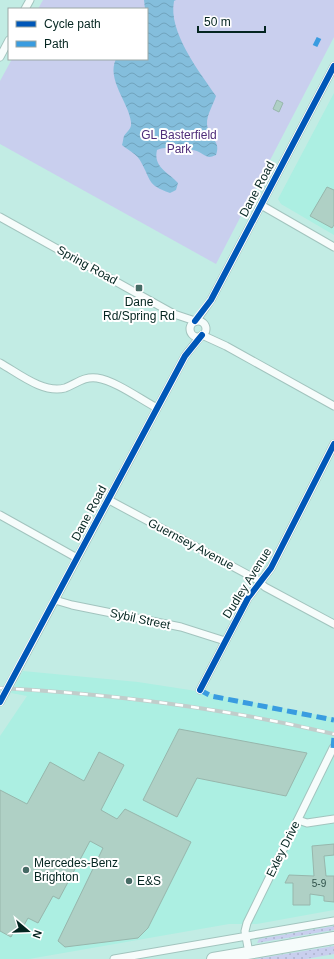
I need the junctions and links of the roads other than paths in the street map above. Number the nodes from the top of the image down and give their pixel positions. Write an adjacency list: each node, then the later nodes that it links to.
1 (8, 42): 2 (street)
2 (0, 57)
3 (334, 66): 4 (street, Dane Road)
4 (261, 205): 6 (street); 7 (street, Dane Road)
5 (0, 217): 8 (street, Spring Road)
6 (334, 247)
7 (211, 300): 9 (street, Dane Road); 10 (street, Dane Road)
8 (174, 314): 9 (street, Spring Road); 11 (street, Spring Road)
9 (195, 321): 10 (street, Spring Road); 11 (street, Dane Road)
10 (203, 331): 11 (street); 12 (street, Dane Road); 14 (street)
11 (191, 332): 12 (street, Dane Road)
12 (185, 356): 15 (street, Dane Road)
13 (0, 363): 15 (street)
14 (334, 406)
15 (157, 408): 17 (street, Dane Road)
16 (334, 444): 20 (street, Dudley Avenue)
17 (109, 500): 19 (street, Dane Road); 20 (street, Guernsey Avenue)
18 (0, 515): 19 (street)
19 (77, 558): 21 (street, Dane Road)
20 (260, 583): 22 (street, Guernsey Avenue); 23 (street, Dudley Avenue)
21 (55, 600): 23 (street, Sybil Street); 25 (street, Dane Road, bridge)
22 (334, 624)
23 (225, 641): 24 (street, Dudley Avenue)
24 (200, 690)
25 (0, 702)
26 (333, 748): 28 (street, Exley Drive)
27 (334, 819): 28 (street)
28 (298, 820): 30 (street, Exley Drive)
29 (334, 922): 30 (street)
30 (246, 937): 32 (street, Exley Drive); 33 (street)
31 (334, 938): 32 (highway)
32 (249, 953): 34 (highway)
33 (114, 959)
34 (213, 959)

